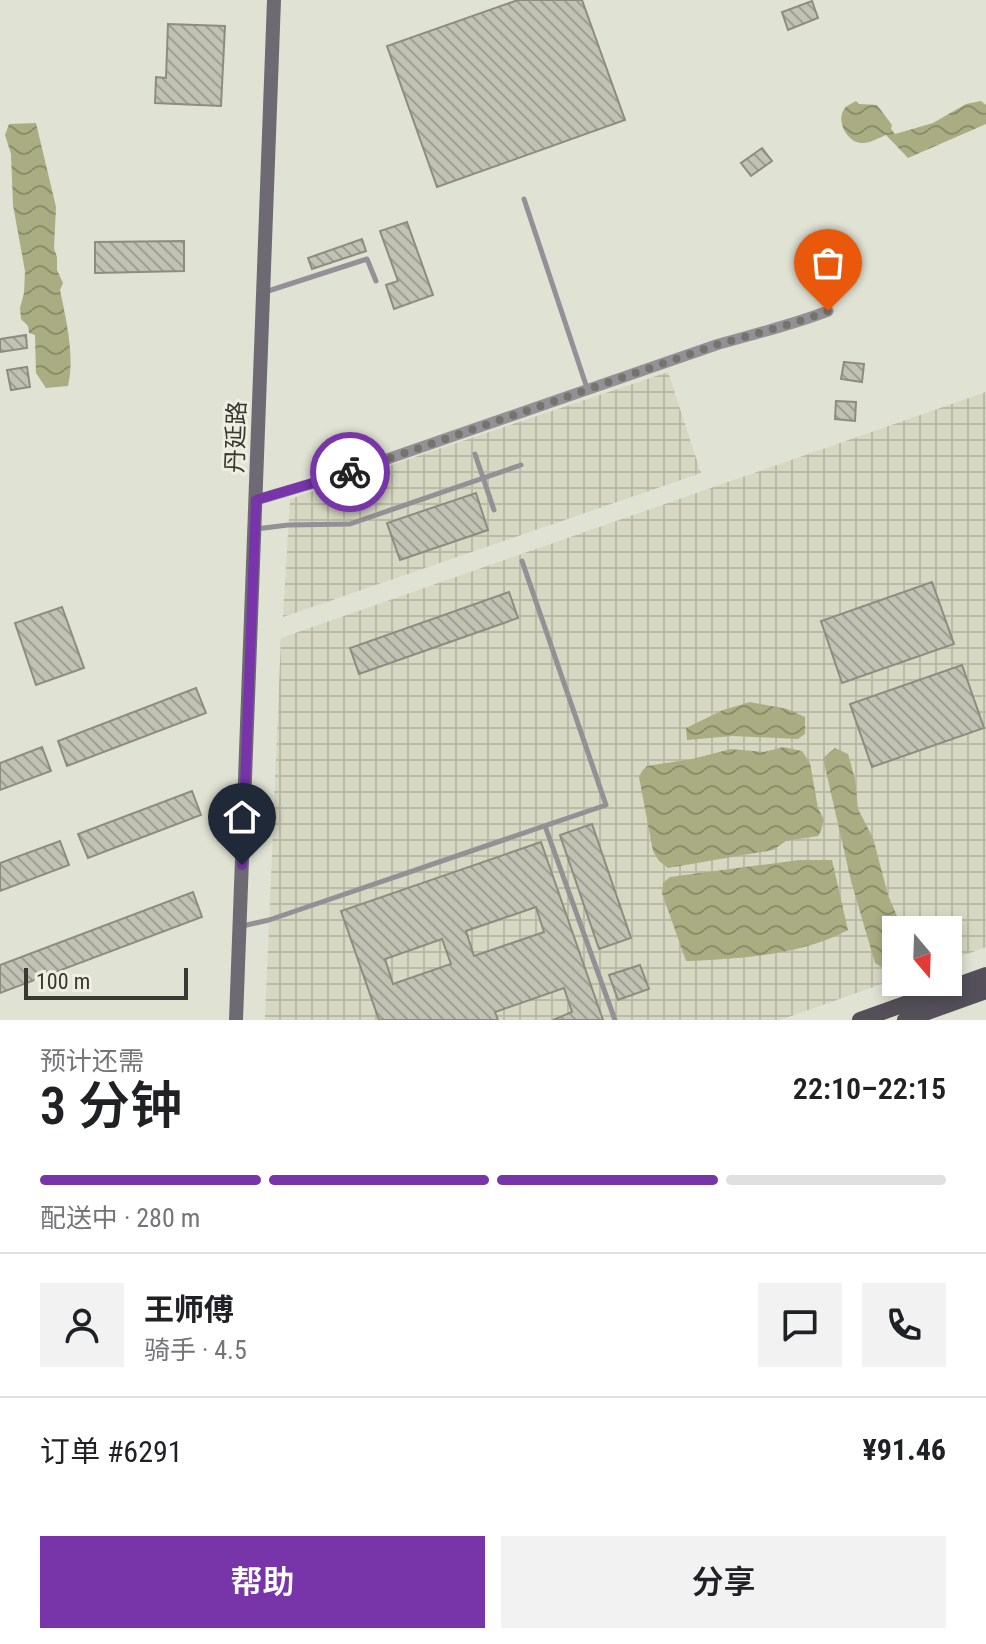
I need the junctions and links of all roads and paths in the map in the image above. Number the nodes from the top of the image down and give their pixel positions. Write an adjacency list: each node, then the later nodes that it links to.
1 (274, 0): 4 (main road, 丹延路)
2 (524, 199): 6 (lane)
3 (376, 281): 4 (lane)
4 (263, 293): 10 (main road, 丹延路)
5 (828, 311): 6 (street)
6 (588, 390): 10 (street)
7 (475, 454): 9 (lane)
8 (521, 465): 9 (lane)
9 (483, 478): 11 (lane); 12 (lane)
10 (256, 500): 12 (main road, 丹延路)
11 (494, 510)
12 (255, 529): 15 (main road, 丹延路)
13 (522, 561): 14 (lane)
14 (545, 826): 15 (lane); 19 (lane)
15 (240, 926): 18 (main road, 丹延路)
16 (986, 975): 20 (main road)
17 (986, 991): 21 (main road)
18 (236, 1020)
19 (615, 1020)
20 (860, 1020)
21 (905, 1020)

